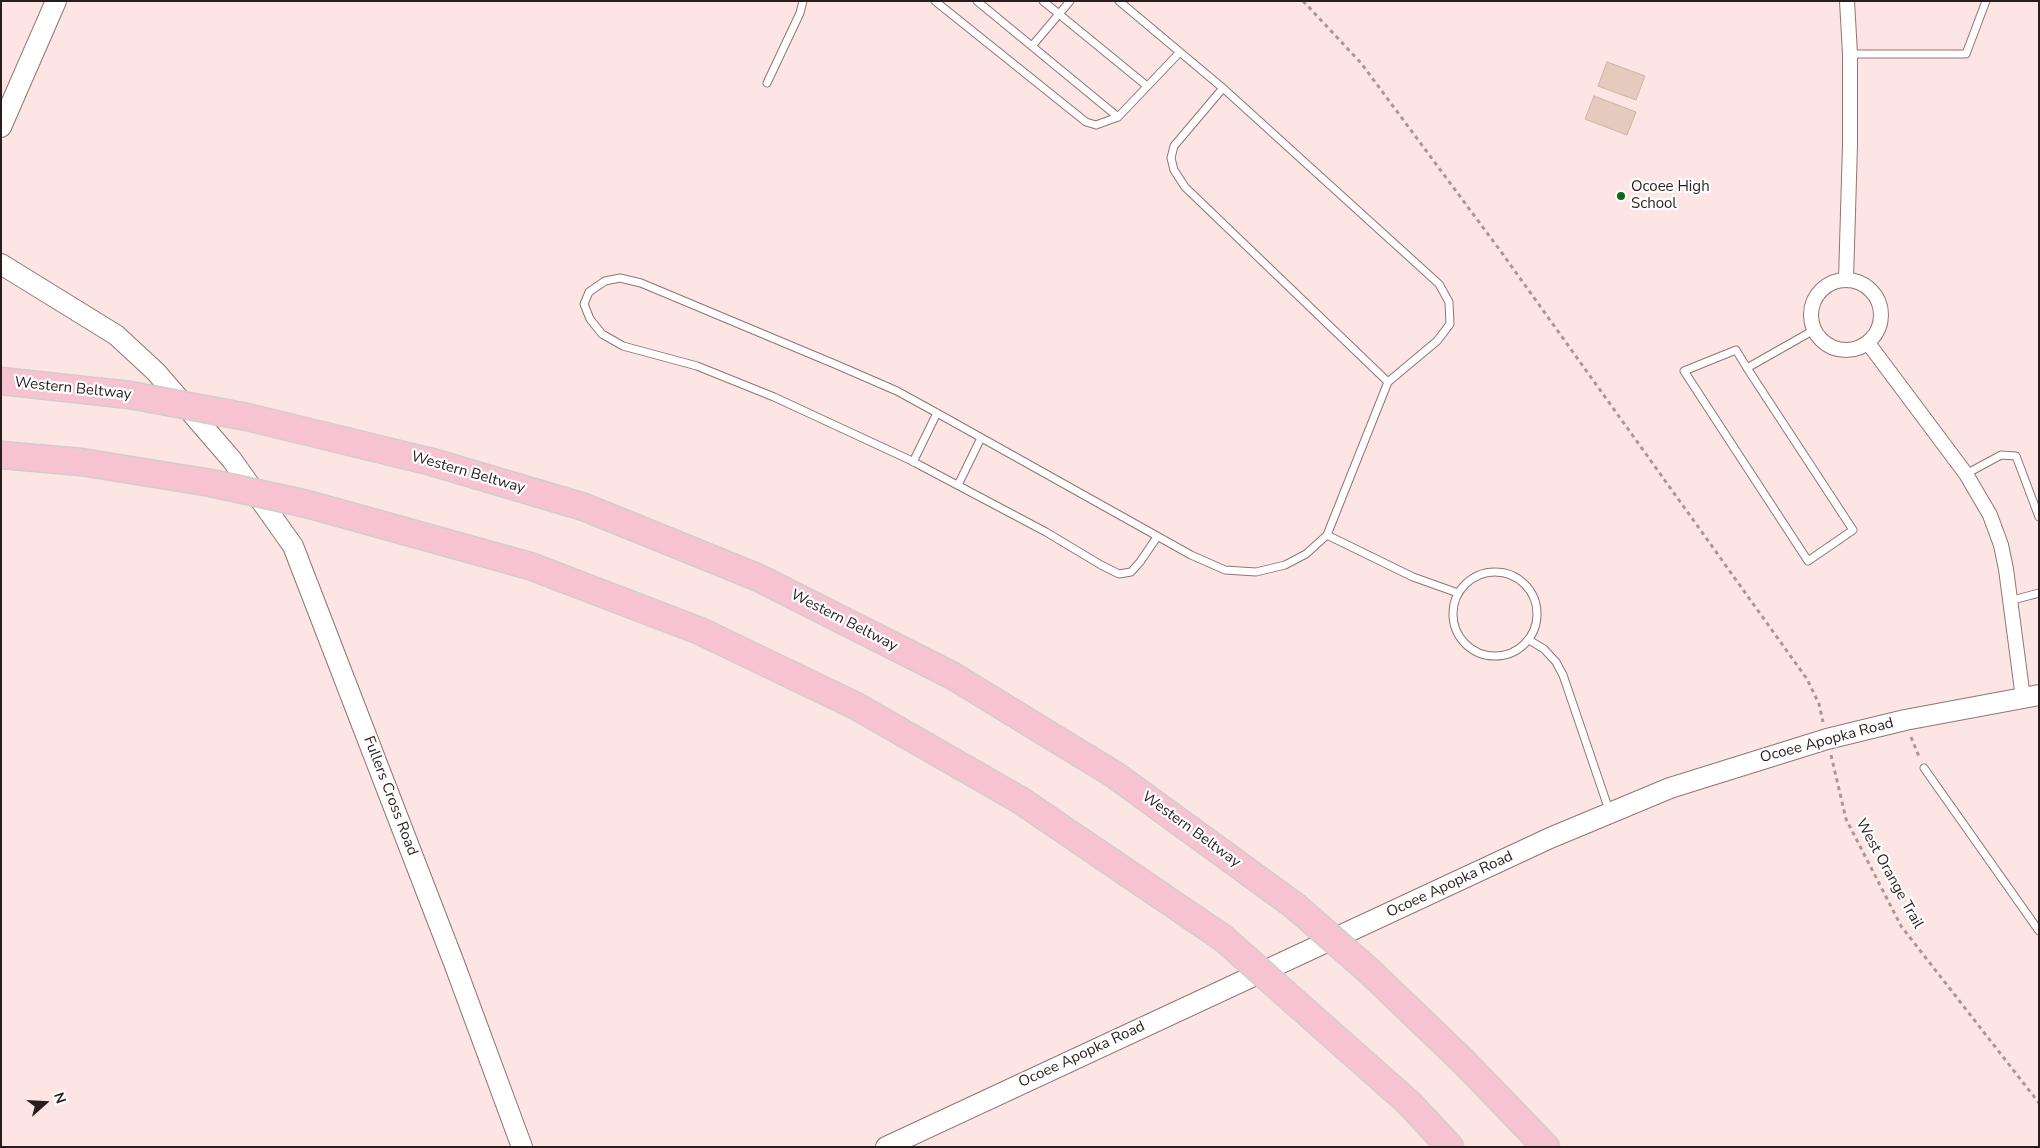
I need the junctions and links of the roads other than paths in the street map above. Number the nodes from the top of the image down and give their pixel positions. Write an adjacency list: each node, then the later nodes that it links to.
1 (56, 1): 18 (main road)
2 (803, 1): 14 (lane)
3 (935, 1): 17 (lane)
4 (977, 1): 11 (lane)
5 (1043, 1): 10 (lane)
6 (1070, 1): 10 (lane)
7 (1119, 1): 12 (lane)
8 (1847, 1): 13 (street)
9 (1986, 1): 13 (lane)
10 (1059, 14): 11 (lane); 15 (lane)
11 (1032, 46): 17 (lane)
12 (1180, 52): 15 (lane); 16 (lane)
13 (1850, 54): 20 (street)
14 (767, 84)
15 (1147, 86): 17 (lane)
16 (1223, 88): 25 (lane); 25 (lane)
17 (1118, 117)
18 (1, 127)
19 (1, 264): 43 (main road, Fullers Cross Road)
20 (1846, 279): 21 (street); 22 (street)
21 (1814, 330): 22 (street); 23 (lane)
22 (1868, 343): 30 (street)
23 (1747, 368): 23 (lane)
24 (1, 382): 46 (highway, Western Beltway, bridge)
25 (1388, 382): 33 (lane)
26 (937, 413): 27 (lane); 29 (lane); 29 (lane)
27 (981, 438): 31 (lane); 34 (lane)
28 (1, 455): 45 (highway, bridge)
29 (913, 462): 31 (lane)
30 (1966, 474): 32 (lane); 37 (street)
31 (958, 485): 34 (lane)
32 (2039, 516)
33 (1327, 535): 34 (lane); 35 (lane)
34 (1157, 536)
35 (1458, 593): 38 (lane); 38 (lane)
36 (2039, 593): 37 (lane)
37 (2009, 601): 39 (street)
38 (1529, 640): 41 (lane)
39 (2031, 696): 41 (main road, Ocoee Apopka Road)
40 (1924, 768): 42 (lane)
41 (1610, 813): 44 (main road, Ocoee Apopka Road)
42 (2039, 931)
43 (522, 1147)
44 (886, 1147)
45 (1450, 1147)
46 (1546, 1147)

